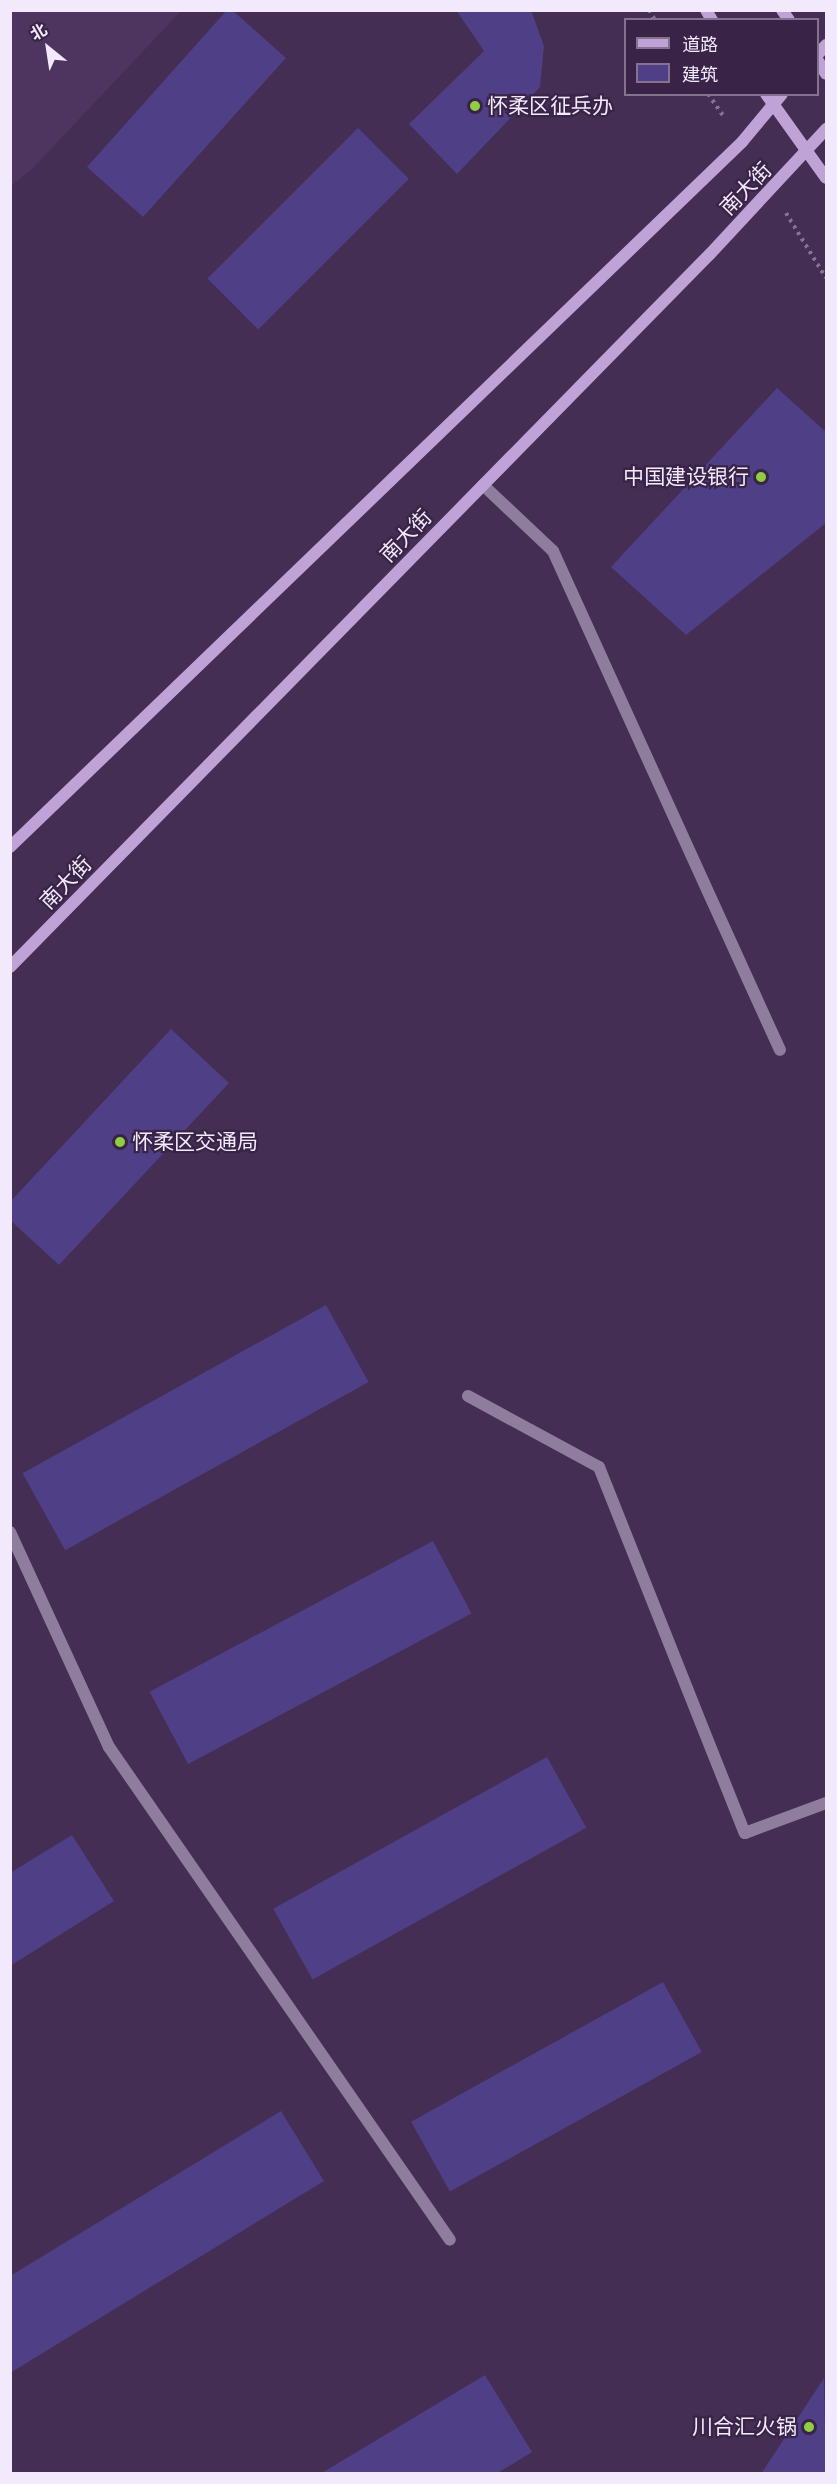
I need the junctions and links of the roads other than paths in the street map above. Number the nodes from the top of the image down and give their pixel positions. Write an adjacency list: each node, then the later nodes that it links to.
1 (770, 100): 3 (main road); 6 (main road, 南大街)
2 (826, 129): 3 (main road, 南大街)
3 (809, 153): 4 (main road); 5 (main road, 南大街)
4 (826, 178)
5 (483, 485): 7 (main road, 南大街); 8 (street)
6 (10, 847)
7 (10, 967)
8 (780, 1050)
9 (468, 1396): 11 (street)
10 (10, 1532): 12 (street)
11 (826, 1803)
12 (450, 2240)

